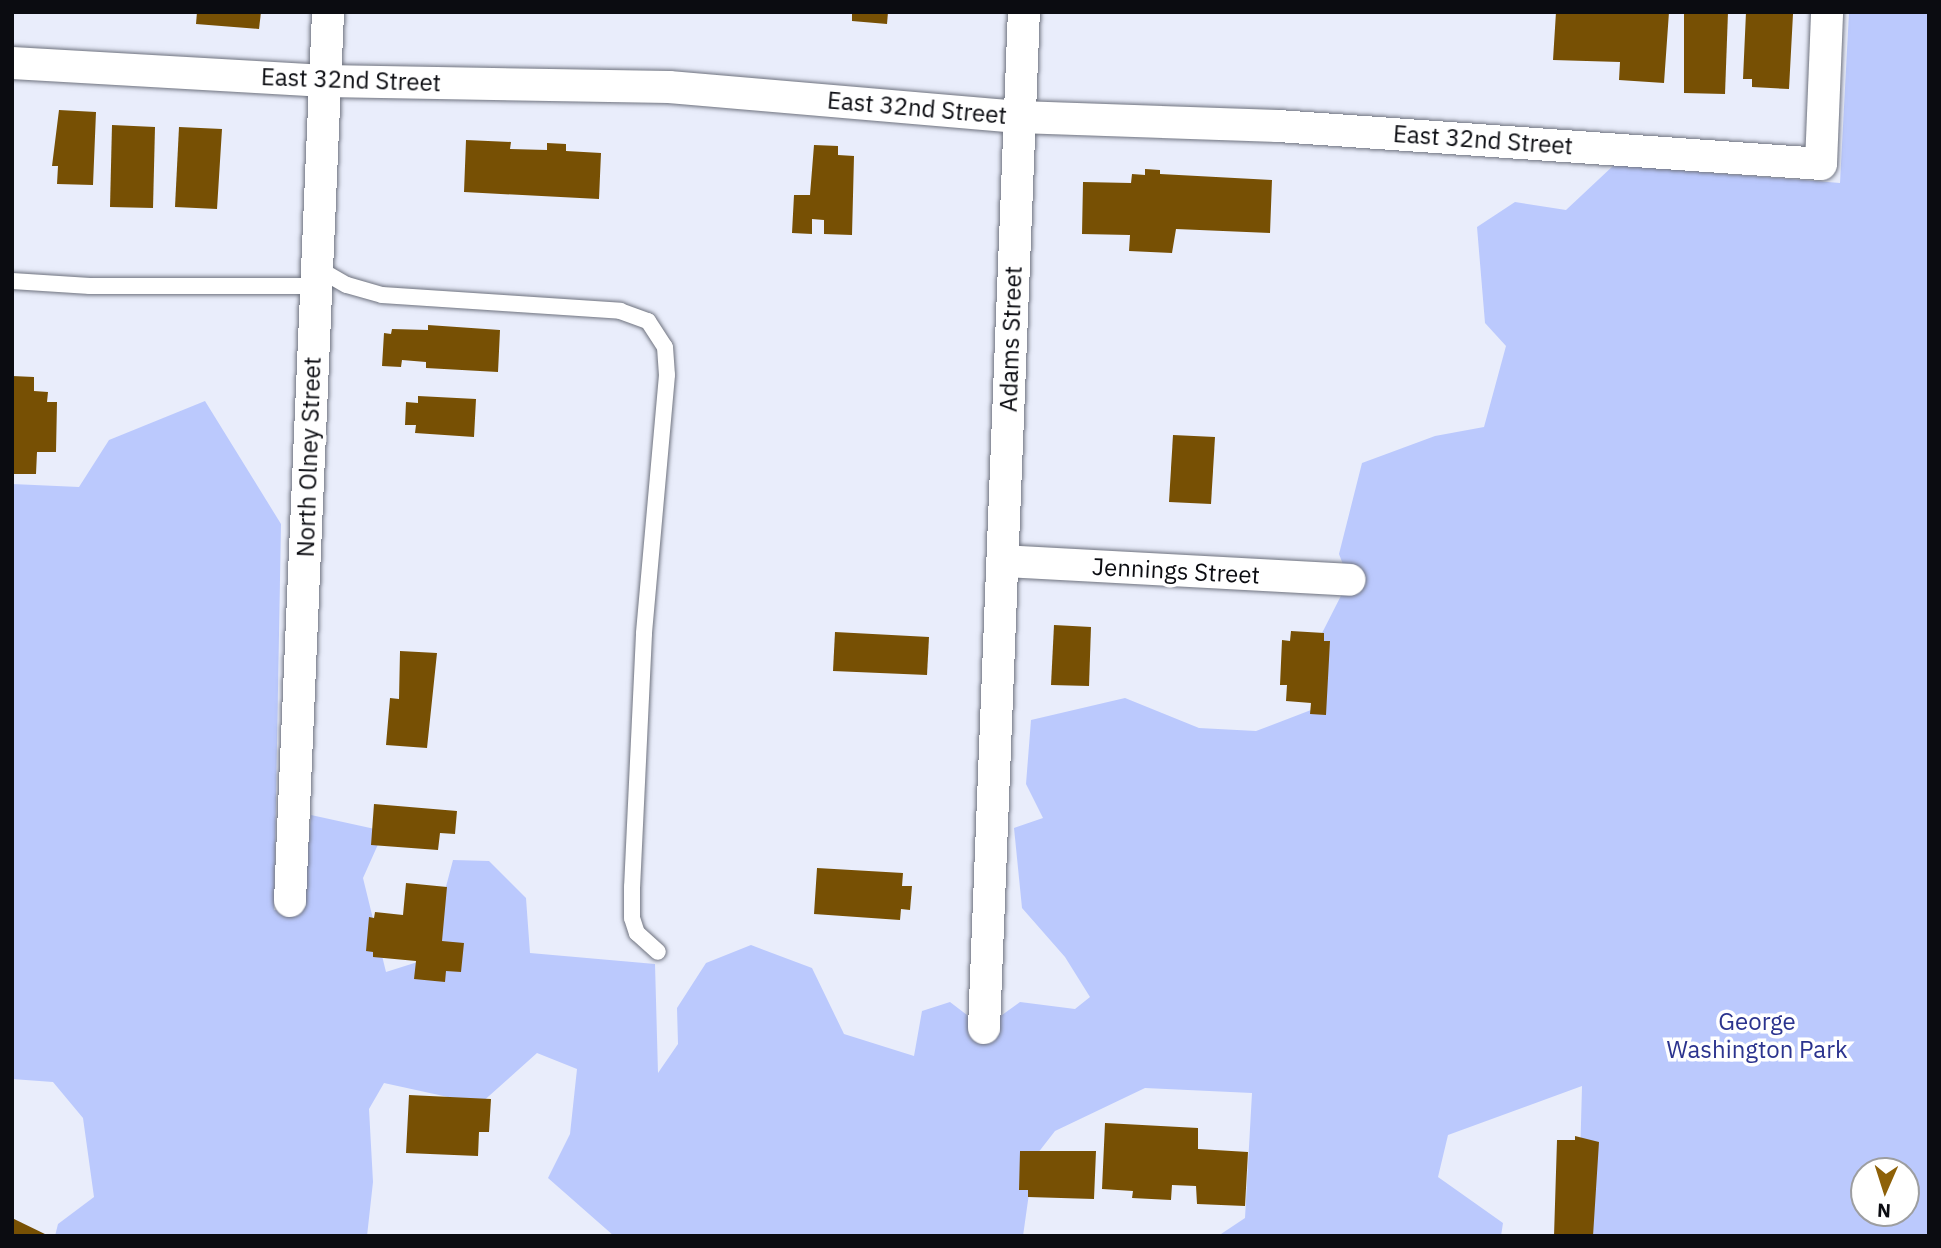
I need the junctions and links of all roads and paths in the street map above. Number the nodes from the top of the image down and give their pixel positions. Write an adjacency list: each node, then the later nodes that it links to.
1 (328, 12): 5 (street, North Olney Street)
2 (1024, 12): 6 (street, Adams Street)
3 (1827, 12): 6 (street, East 32nd Street)
4 (12, 63): 5 (street, East 32nd Street)
5 (325, 81): 6 (street, East 32nd Street); 7 (street, North Olney Street)
6 (1019, 117): 9 (street, Adams Street)
7 (316, 277): 8 (lane); 11 (street, North Olney Street); 12 (lane)
8 (12, 281)
9 (1003, 561): 10 (street, Jennings Street); 13 (street, Adams Street)
10 (1349, 580)
11 (290, 901)
12 (658, 952)
13 (984, 1028)

